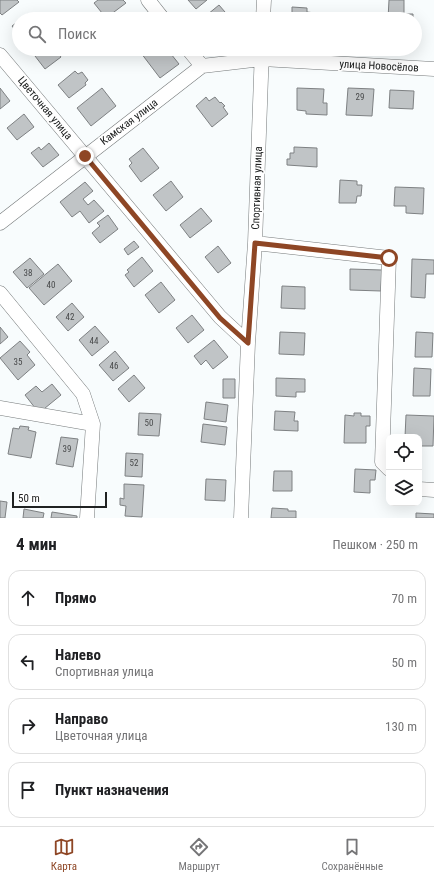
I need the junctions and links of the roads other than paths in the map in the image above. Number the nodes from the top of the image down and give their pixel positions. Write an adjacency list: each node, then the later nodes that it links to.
1 (148, 0): 2 (street)
2 (157, 12)
3 (0, 55): 10 (street, Цветочная улица)
4 (194, 56): 8 (street)
5 (252, 56): 8 (street, улица Новосёлов)
6 (262, 56): 12 (street, Спортивная улица)
7 (285, 56): 9 (street, улица Новосёлов)
8 (202, 66): 10 (street, Камская улица)
9 (434, 69)
10 (85, 156): 11 (street, Камская улица); 14 (street, Цветочная улица)
11 (0, 222)
12 (255, 243): 14 (street, Спортивная улица); 17 (street)
13 (0, 293): 16 (street)
14 (248, 343): 21 (street, Спортивная улица)
15 (0, 408): 16 (street)
16 (93, 424): 20 (street)
17 (386, 466)
18 (422, 489): 19 (street)
19 (434, 490)
20 (87, 518)
21 (241, 518)

